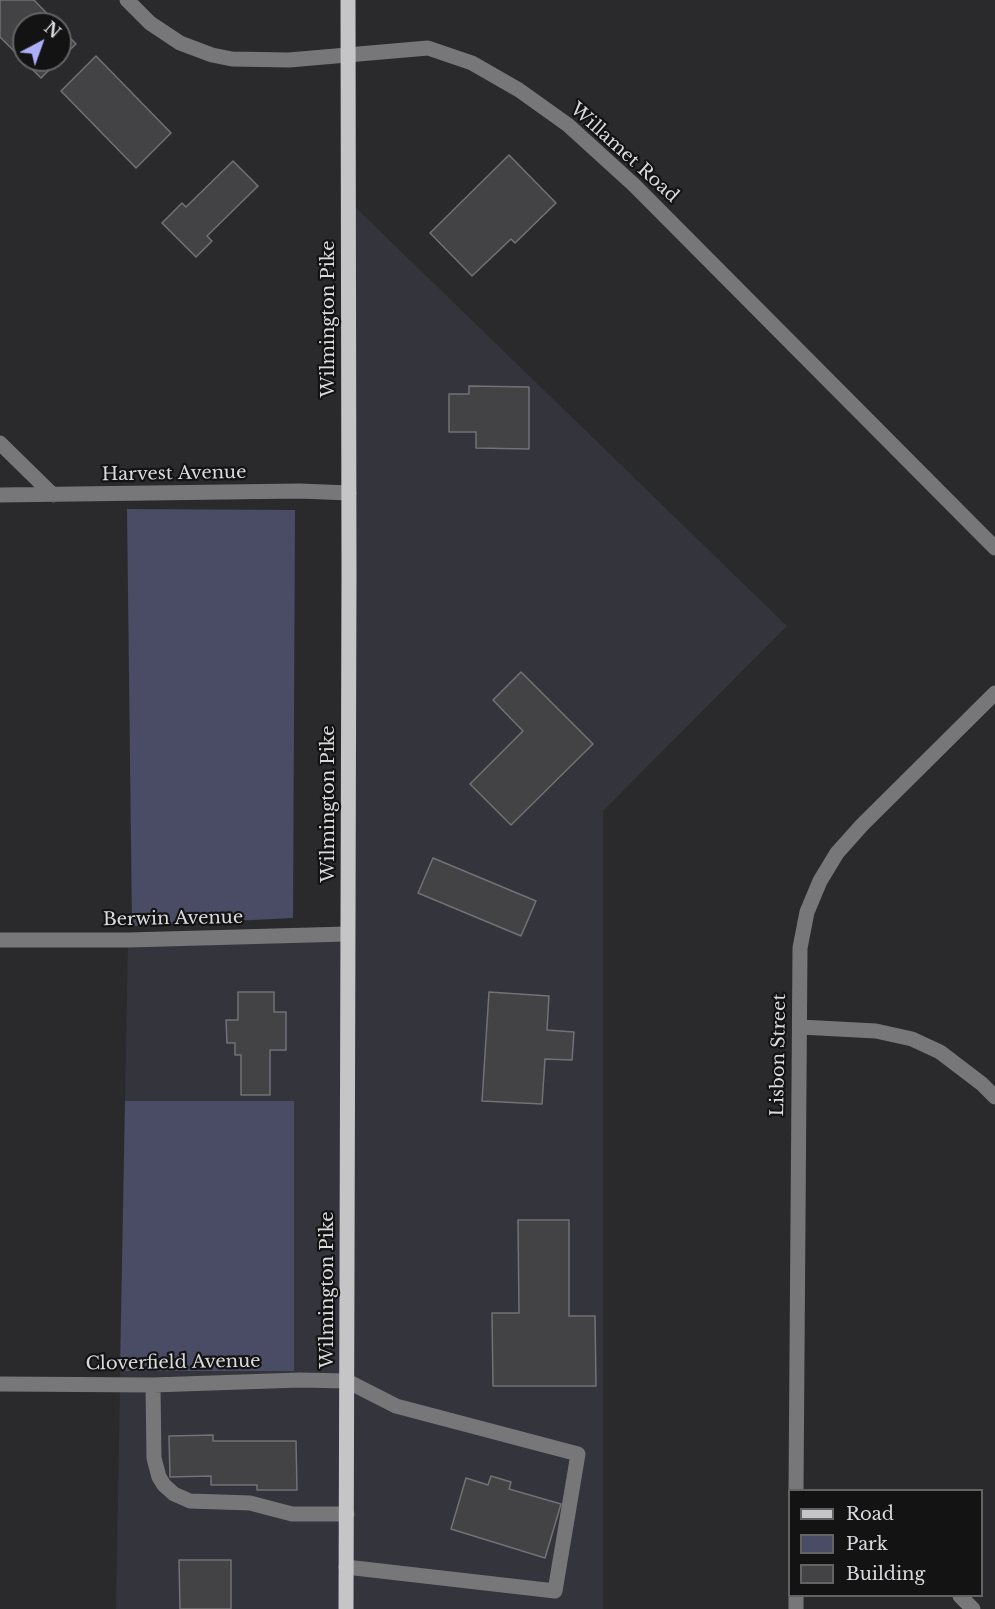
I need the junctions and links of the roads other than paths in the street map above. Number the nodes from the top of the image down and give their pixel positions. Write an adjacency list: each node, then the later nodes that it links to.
1 (127, 0): 3 (street, Willamet Road)
2 (348, 0): 3 (main road, Wilmington Pike)
3 (348, 54): 5 (main road, Wilmington Pike); 8 (street, Willamet Road)
4 (0, 442): 7 (street)
5 (349, 493): 7 (street, Harvest Avenue); 10 (main road, Wilmington Pike)
6 (0, 495): 7 (street, Harvest Avenue)
7 (53, 495)
8 (995, 549)
9 (995, 693): 12 (street, Lisbon Street)
10 (347, 934): 11 (street, Berwin Avenue); 14 (main road, Wilmington Pike)
11 (0, 940)
12 (800, 1027): 13 (street); 17 (street, Lisbon Street)
13 (995, 1097)
14 (347, 1381): 16 (street, Cloverfield Avenue); 18 (main road, Wilmington Pike); 19 (street)
15 (0, 1384): 16 (street, Cloverfield Avenue)
16 (153, 1385): 18 (street)
17 (796, 1489)
18 (347, 1514): 19 (main road, Wilmington Pike)
19 (346, 1567): 21 (main road, Wilmington Pike)
20 (961, 1597): 22 (street)
21 (346, 1609)
22 (974, 1609)

